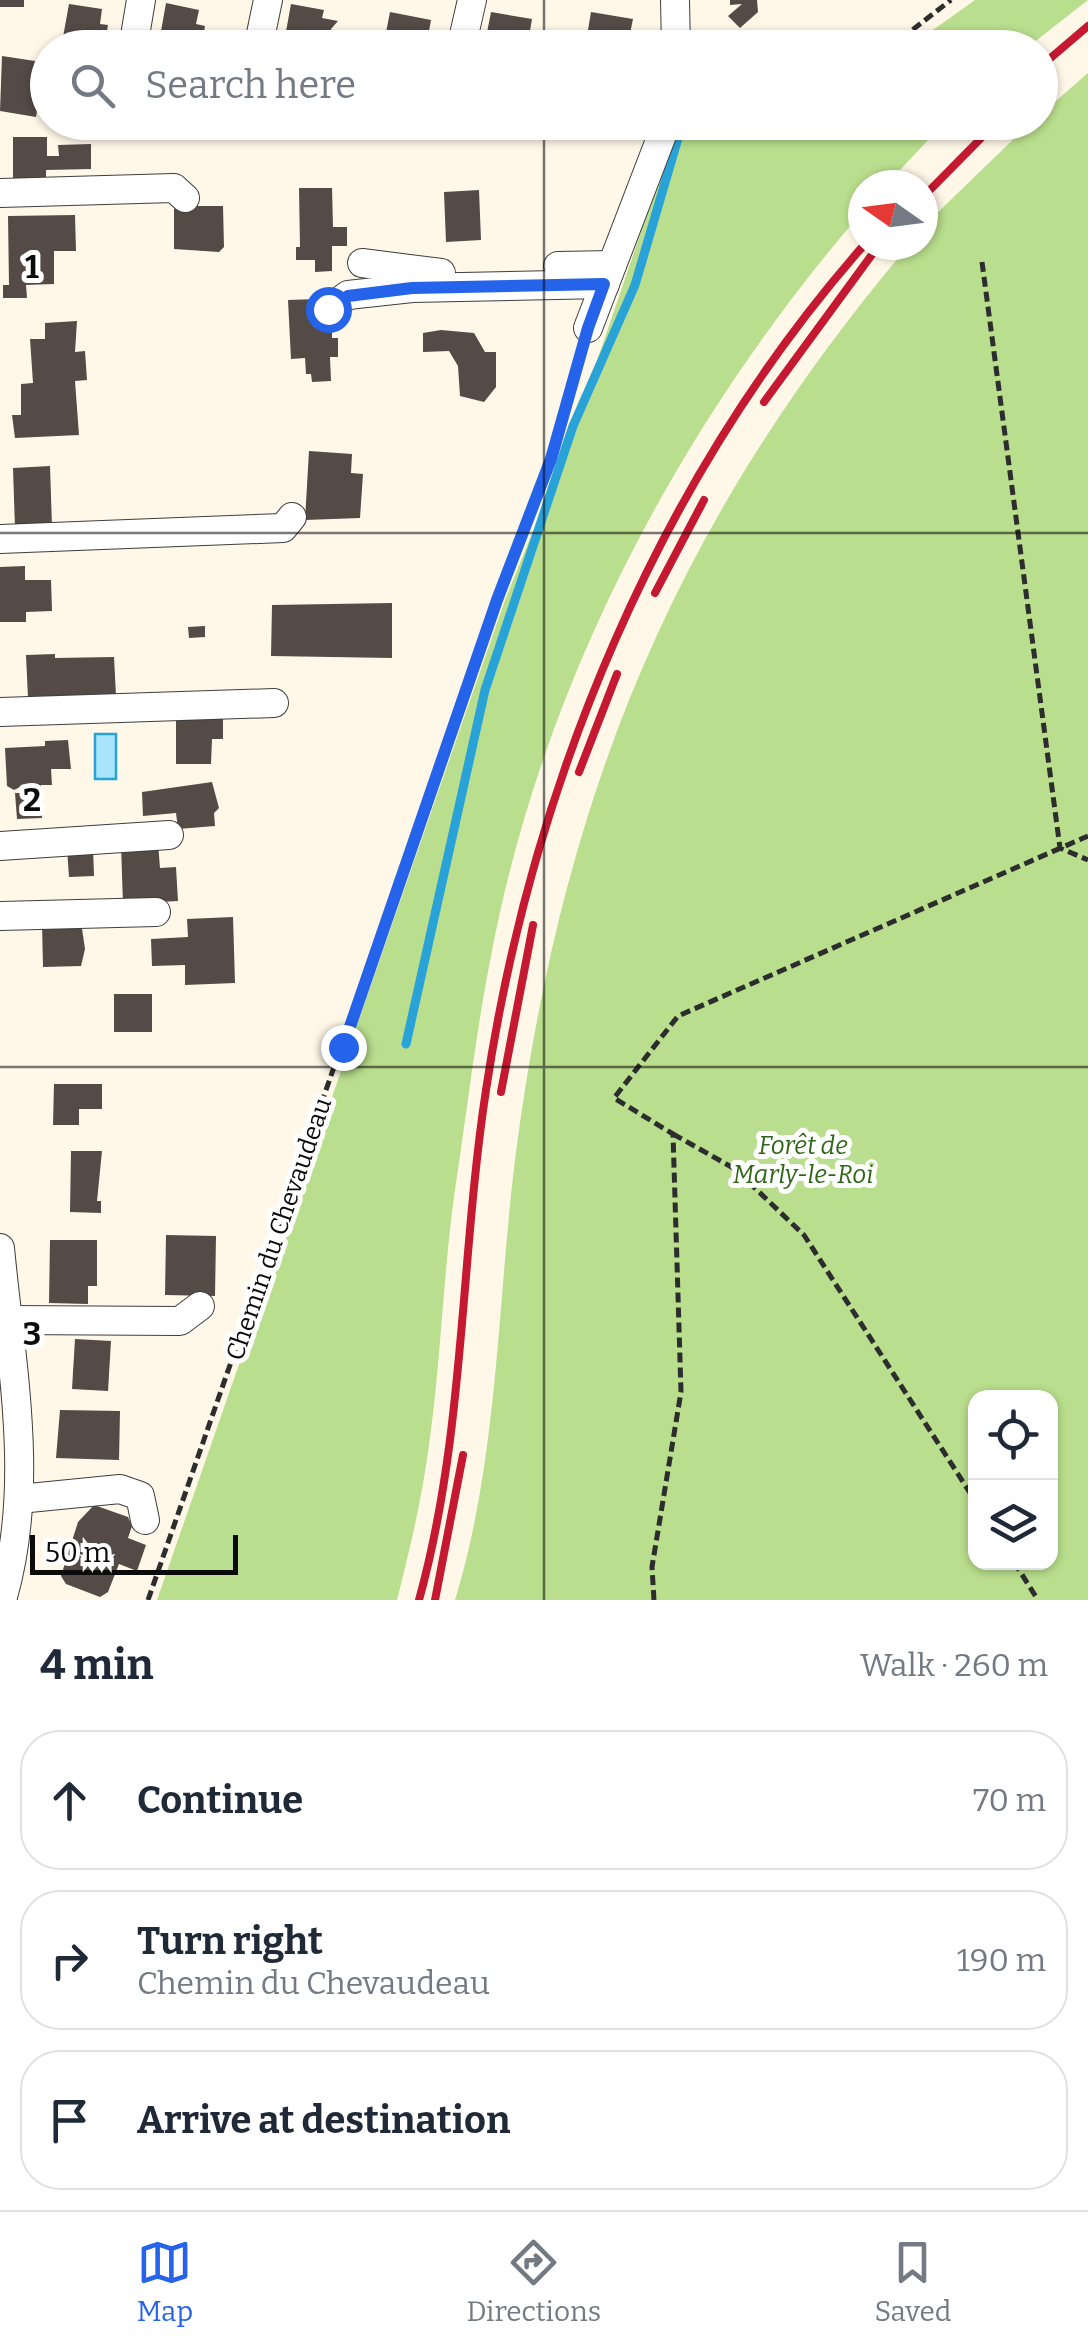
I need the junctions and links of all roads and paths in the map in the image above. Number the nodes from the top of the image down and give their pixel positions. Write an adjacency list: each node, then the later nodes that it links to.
1 (141, 0): 6 (street)
2 (268, 0): 7 (street)
3 (472, 0): 8 (street)
4 (675, 0): 9 (street)
5 (951, 0): 10 (path)
6 (136, 30)
7 (262, 30)
8 (465, 30)
9 (676, 30)
10 (912, 30)
11 (660, 140): 16 (street)
12 (0, 193): 13 (street)
13 (185, 198)
14 (982, 262): 28 (path)
15 (362, 263): 16 (street)
16 (608, 275): 17 (street); 18 (street)
17 (328, 309)
18 (588, 328): 42 (path, Chemin du Chevaudeau)
19 (292, 517): 20 (street)
20 (0, 539)
21 (274, 703): 22 (street)
22 (0, 712)
23 (135, 716): 24 (street)
24 (0, 719)
25 (169, 834): 27 (street)
26 (1088, 836): 28 (path)
27 (0, 846)
28 (1060, 848): 29 (path); 32 (path)
29 (1088, 860)
30 (156, 912): 31 (street)
31 (0, 916)
32 (673, 1134): 37 (path); 43 (path)
33 (0, 1248): 35 (street)
34 (200, 1306): 35 (street)
35 (7, 1320): 36 (street)
36 (10, 1456): 38 (street)
37 (968, 1490)
38 (19, 1500): 39 (street); 41 (street)
39 (144, 1520)
40 (1019, 1570): 44 (path)
41 (2, 1600)
42 (148, 1600)
43 (654, 1600)
44 (1038, 1600)

